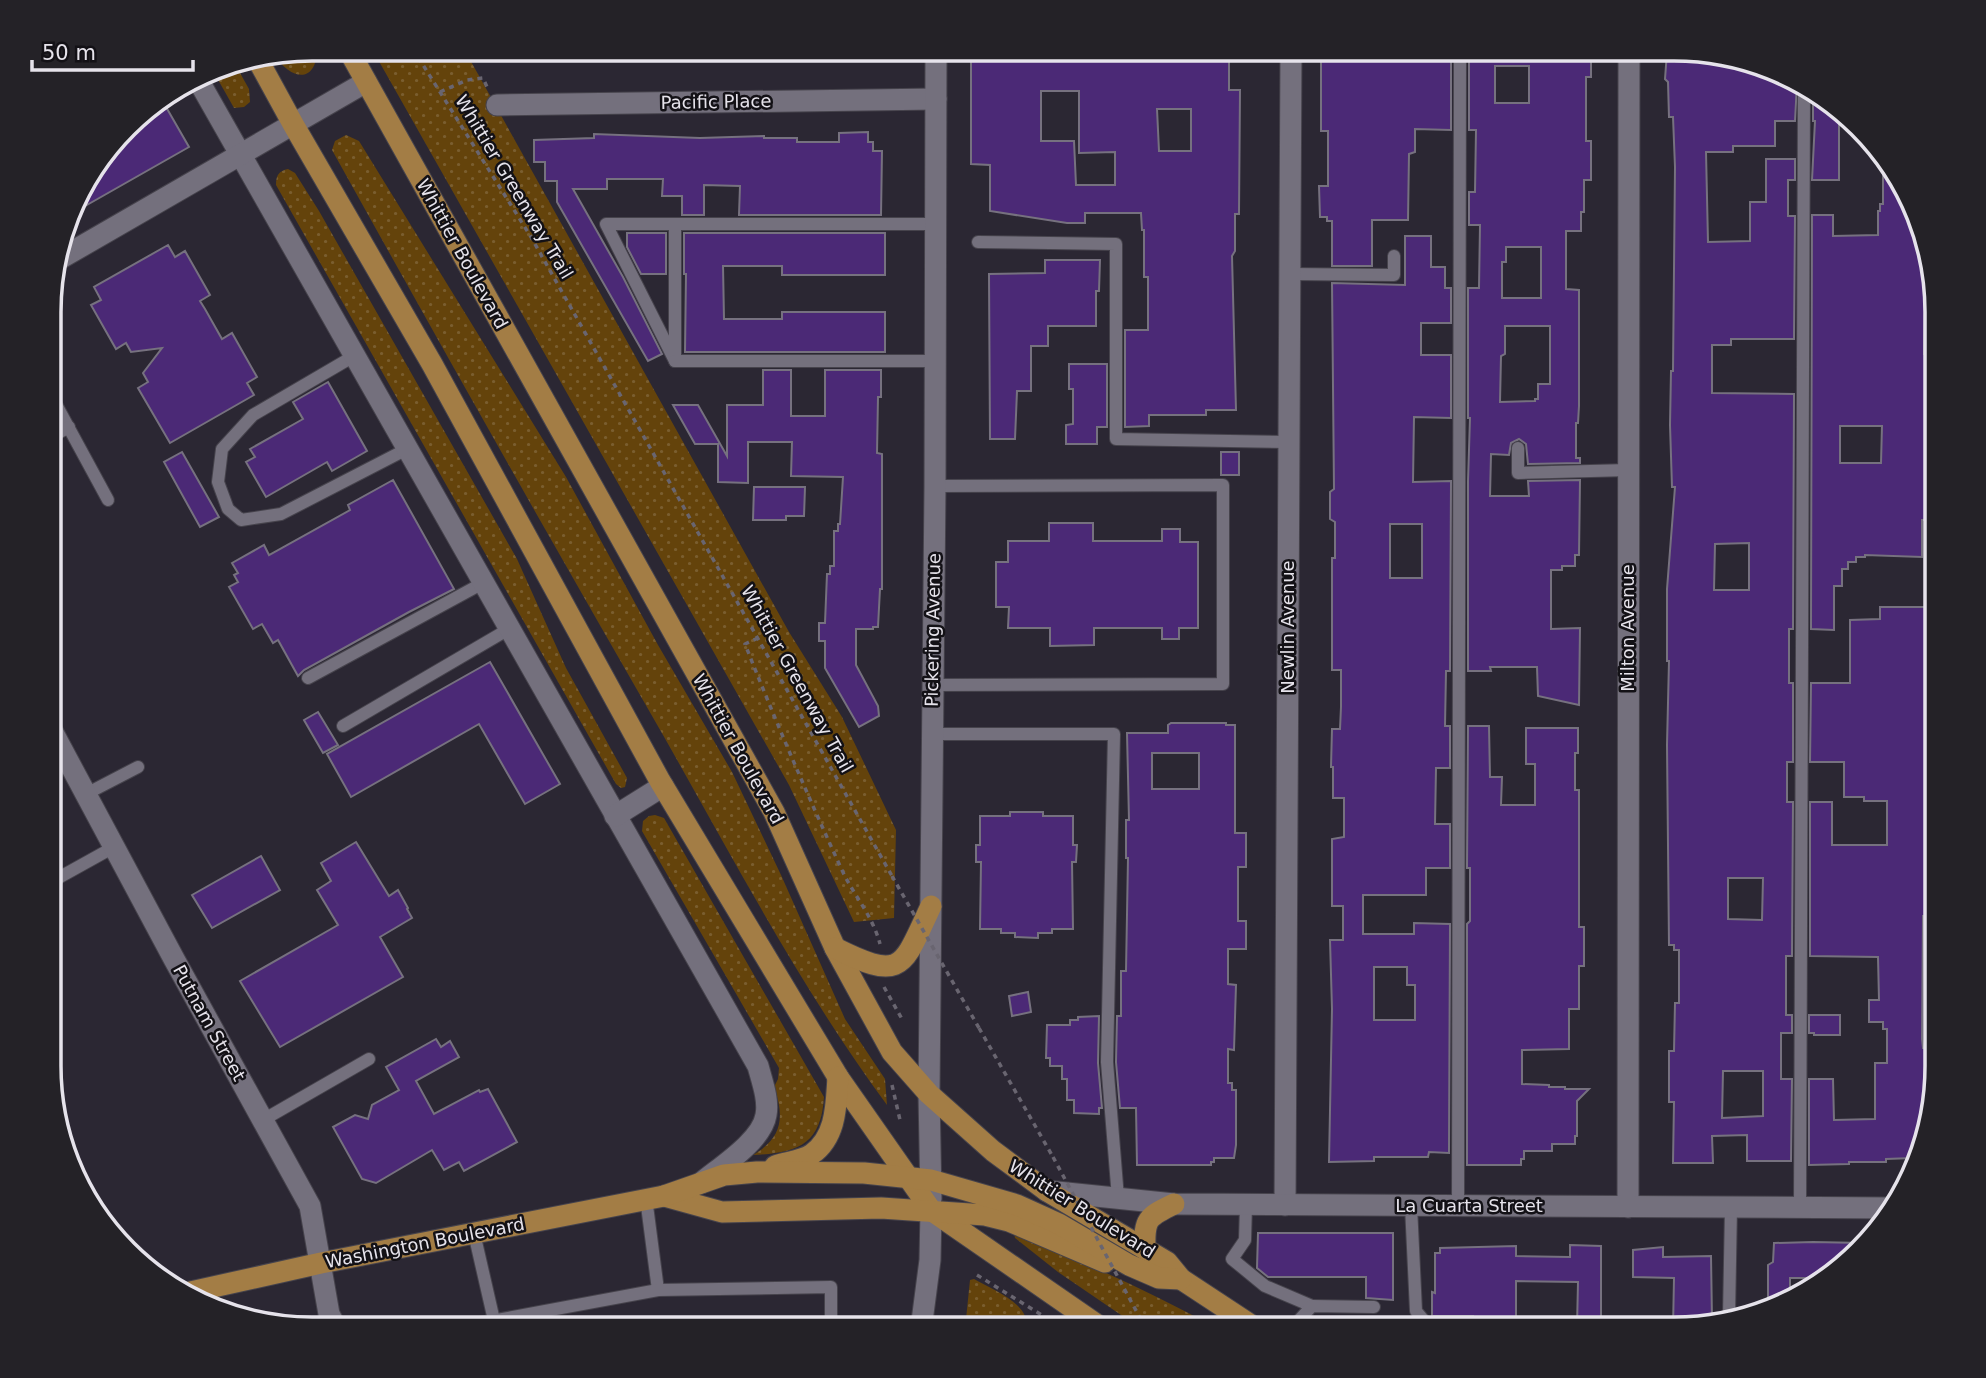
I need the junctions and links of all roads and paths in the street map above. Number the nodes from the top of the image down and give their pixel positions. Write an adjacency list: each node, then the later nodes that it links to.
1 (355, 61): 8 (main road, Whittier Boulevard)
2 (421, 61): 10 (path, Whittier Greenway Trail)
3 (936, 61): 12 (street, Pickering Avenue)
4 (1291, 61): 21 (street, Newlin Avenue)
5 (1460, 61): 72 (lane)
6 (1629, 61): 31 (street, Milton Avenue)
7 (261, 66): 14 (main road)
8 (366, 82): 14 (street); 49 (main road, Whittier Boulevard)
9 (202, 87): 15 (street)
10 (440, 92): 13 (path); 36 (path, Whittier Greenway Trail)
11 (1804, 98): 75 (lane)
12 (936, 99): 13 (street, Pacific Place); 17 (street, Pickering Avenue)
13 (496, 104)
14 (293, 124): 15 (street); 43 (main road)
15 (240, 155): 19 (street); 22 (street)
16 (675, 224): 17 (lane); 23 (lane); 23 (lane)
17 (935, 224): 24 (street, Pickering Avenue)
18 (978, 242): 28 (lane)
19 (68, 255)
20 (1394, 256): 21 (lane)
21 (1290, 274): 28 (street, Newlin Avenue)
22 (354, 356): 30 (street); 30 (lane)
23 (676, 361): 24 (lane)
24 (935, 361): 32 (street, Pickering Avenue)
25 (61, 413): 26 (lane)
26 (69, 427): 27 (lane); 33 (lane)
27 (61, 431)
28 (1289, 442): 70 (street, Newlin Avenue)
29 (1518, 447): 31 (lane)
30 (407, 449): 34 (street)
31 (1629, 470): 73 (street, Milton Avenue)
32 (935, 486): 38 (street, Pickering Avenue); 38 (lane)
33 (108, 500)
34 (482, 583): 35 (street); 37 (lane)
35 (509, 629): 39 (lane); 45 (street)
36 (758, 638): 50 (path); 96 (path, Whittier Greenway Trail, bridge)
37 (308, 678)
38 (932, 685): 40 (street, Pickering Avenue)
39 (343, 726)
40 (932, 734): 48 (street, Pickering Avenue); 67 (lane)
41 (61, 748): 44 (street, Putnam Street)
42 (138, 767): 44 (lane)
43 (663, 786): 45 (street); 56 (main road)
44 (86, 794): 46 (street, Putnam Street)
45 (615, 816): 64 (street)
46 (114, 847): 47 (lane); 59 (street, Putnam Street)
47 (61, 876)
48 (930, 906): 49 (main road); 58 (street, Pickering Avenue)
49 (835, 948): 58 (main road, Whittier Boulevard)
50 (882, 951)
51 (883, 987): 52 (path)
52 (902, 1018): 53 (path); 54 (path)
53 (908, 1024)
54 (901, 1027)
55 (369, 1059): 59 (lane)
56 (838, 1077): 61 (main road); 62 (main road)
57 (892, 1085): 60 (path)
58 (929, 1094): 63 (street, Pickering Avenue); 65 (main road, Whittier Boulevard)
59 (263, 1120): 80 (street, Putnam Street)
60 (898, 1123)
61 (757, 1172): 62 (main road, Washington Boulevard); 64 (main road, Washington Boulevard)
62 (908, 1176): 63 (main road, Washington Boulevard); 77 (main road)
63 (931, 1180): 77 (street, Pickering Avenue); 81 (main road, Washington Boulevard)
64 (698, 1185): 66 (main road, Washington Boulevard)
65 (1047, 1191): 67 (street, La Cuarta Street); 79 (main road, Whittier Boulevard)
66 (655, 1197): 77 (main road, Washington Boulevard); 78 (main road, Washington Boulevard); 85 (lane)
67 (1118, 1198): 68 (street, La Cuarta Street)
68 (1174, 1204): 69 (street, La Cuarta Street); 79 (main road)
69 (1245, 1205): 70 (street, La Cuarta Street); 86 (lane)
70 (1285, 1205): 71 (street, La Cuarta Street)
71 (1411, 1206): 72 (street, La Cuarta Street); 99 (lane)
72 (1458, 1206): 73 (street, La Cuarta Street)
73 (1628, 1207): 74 (street, La Cuarta Street)
74 (1731, 1207): 75 (street, La Cuarta Street); 88 (lane)
75 (1800, 1208): 76 (street, La Cuarta Street)
76 (1880, 1208)
77 (931, 1210): 81 (main road, Washington Boulevard); 93 (street, Pickering Avenue); 95 (main road)
78 (474, 1233): 80 (main road, Washington Boulevard); 90 (lane)
79 (1145, 1249): 83 (main road, Whittier Boulevard)
80 (321, 1263): 84 (main road, Washington Boulevard); 89 (street, Putnam Street)
81 (1129, 1265): 83 (main road, Washington Boulevard)
82 (977, 1275): 94 (path)
83 (1181, 1279): 97 (main road, Whittier Boulevard)
84 (199, 1290)
85 (658, 1290): 91 (lane); 92 (lane)
86 (1312, 1306): 87 (lane); 98 (lane)
87 (1374, 1307)
88 (1729, 1310)
89 (330, 1317)
90 (493, 1317)
91 (529, 1317)
92 (831, 1317)
93 (923, 1317)
94 (1045, 1317)
95 (1086, 1317)
96 (1140, 1317)
97 (1239, 1317)
98 (1302, 1317)
99 (1421, 1317)

